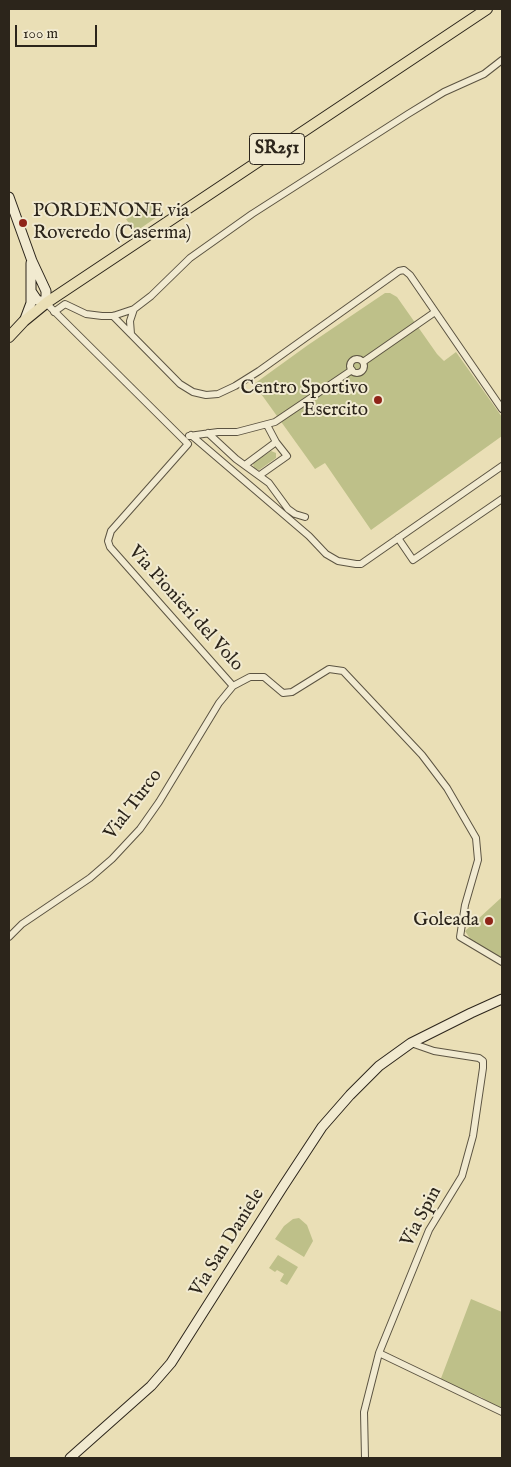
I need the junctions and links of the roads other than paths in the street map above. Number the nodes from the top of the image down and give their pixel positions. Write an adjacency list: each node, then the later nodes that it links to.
1 (487, 9): 6 (main road, SR251)
2 (502, 60): 9 (street)
3 (9, 197): 4 (street)
4 (32, 261): 5 (street); 7 (street)
5 (43, 284): 6 (street); 8 (street)
6 (66, 289): 8 (main road, SR251)
7 (31, 291): 8 (street); 13 (street)
8 (46, 303): 10 (street); 13 (main road, SR251)
9 (134, 308): 12 (street); 14 (street)
10 (54, 312): 12 (street); 20 (street)
11 (435, 312): 14 (street); 16 (street); 17 (street)
12 (113, 316): 14 (street)
13 (24, 321): 15 (main road, SR251)
14 (132, 335)
15 (9, 337)
16 (502, 410)
17 (267, 425): 18 (street); 21 (street)
18 (208, 433): 19 (street); 22 (street)
19 (191, 436): 20 (street); 27 (street)
20 (181, 437): 28 (street, Via Pionieri del Volo)
21 (276, 442): 22 (street); 24 (street)
22 (244, 465): 24 (street)
23 (502, 466): 27 (street)
24 (260, 476): 26 (street)
25 (502, 499): 27 (street)
26 (305, 517)
27 (398, 538)
28 (234, 686): 29 (street, Vial Turco); 30 (street, Via Pionieri del Volo)
29 (9, 937)
30 (502, 962)
31 (502, 999): 32 (street, Via San Daniele)
32 (411, 1043): 33 (street, Via Spin); 35 (street, Via San Daniele)
33 (379, 1354): 34 (street); 36 (street, Via Spin)
34 (502, 1412)
35 (70, 1458)
36 (365, 1458)

